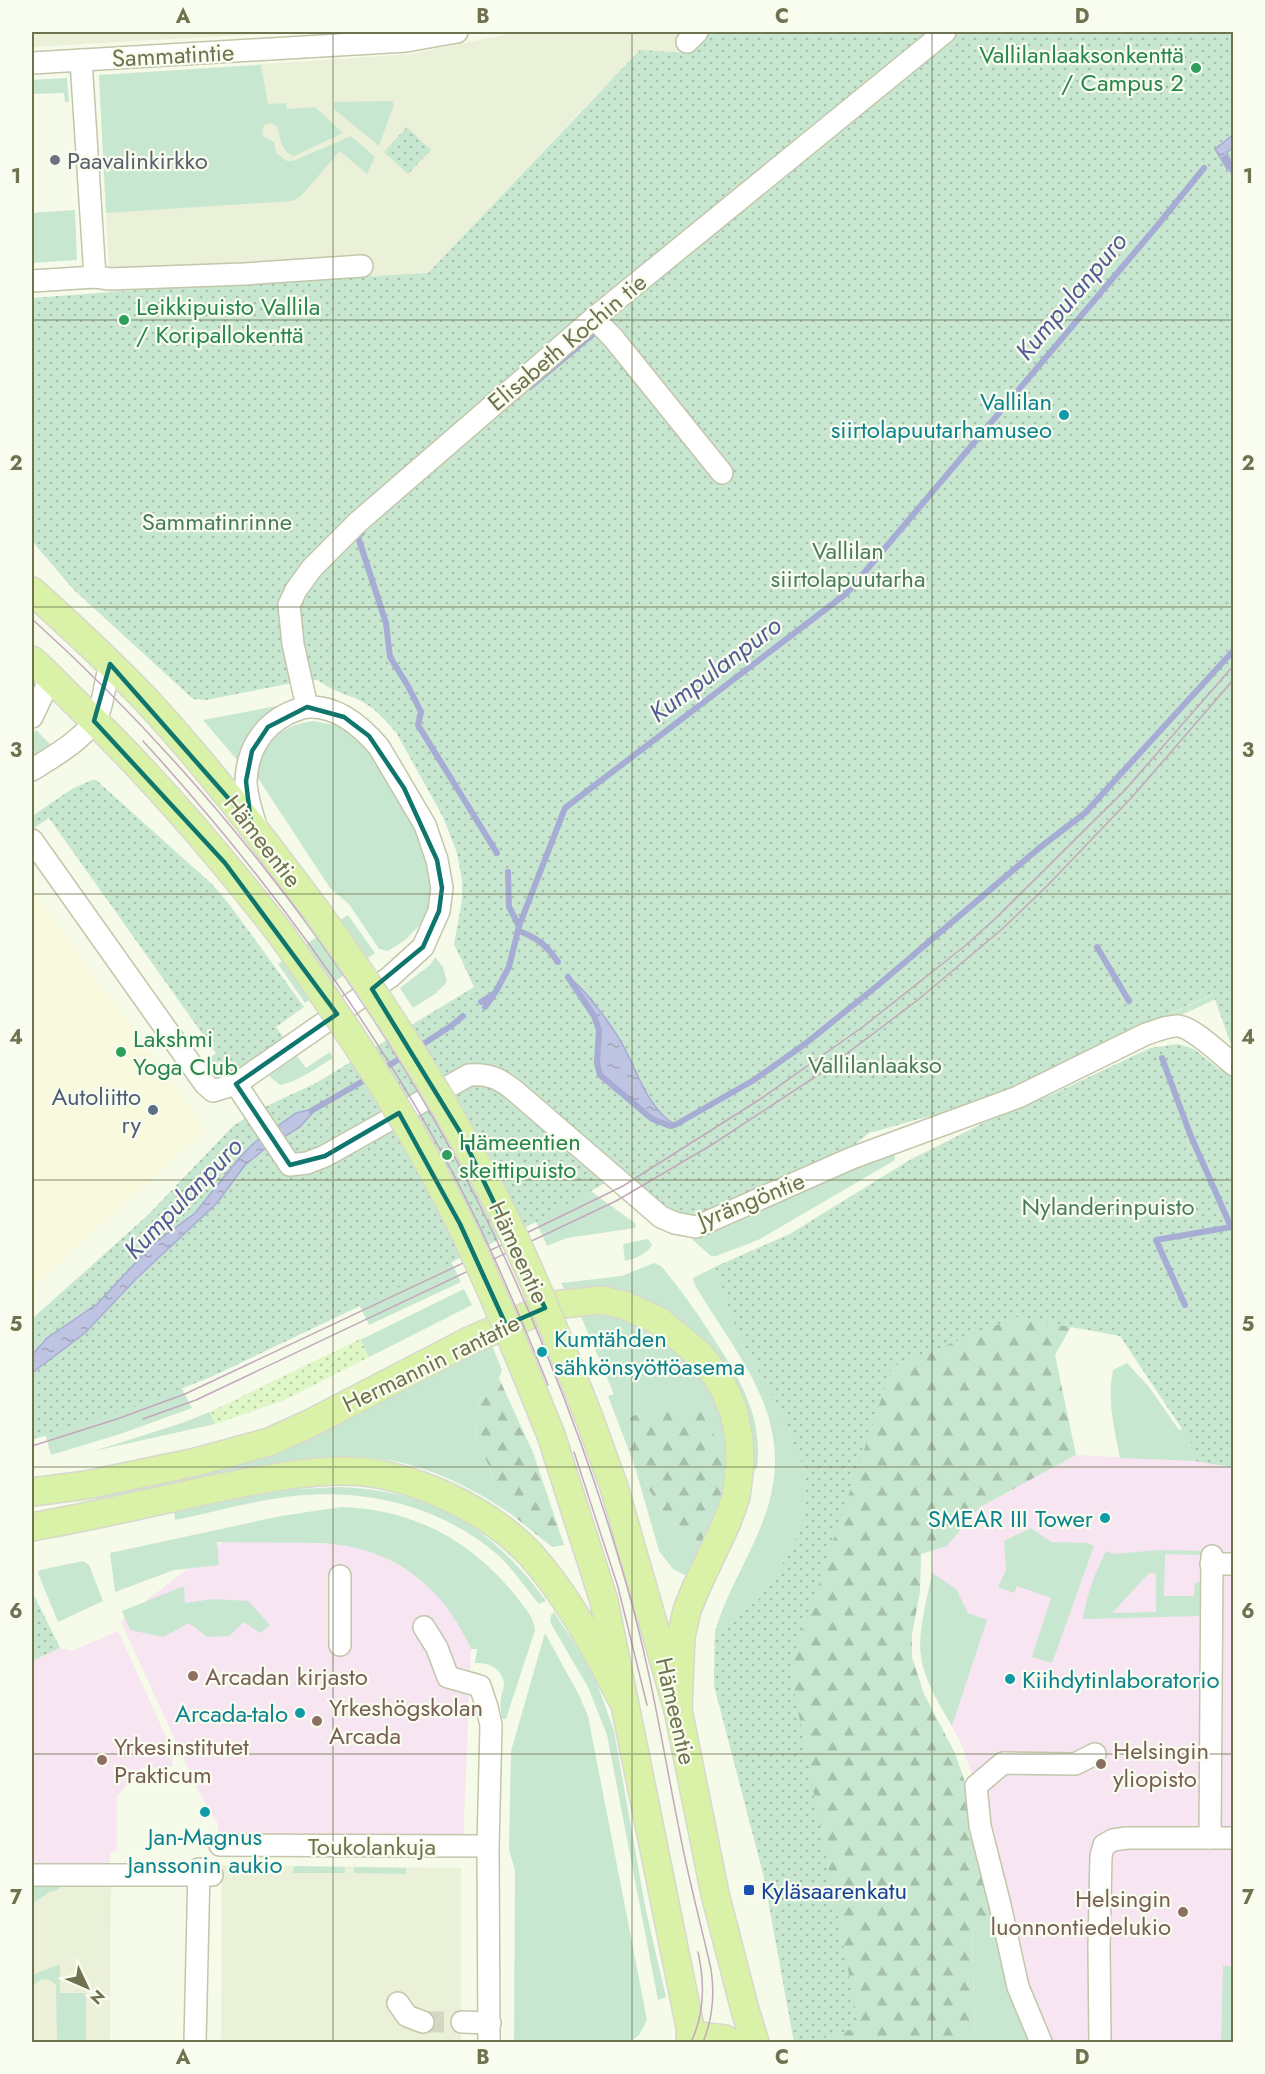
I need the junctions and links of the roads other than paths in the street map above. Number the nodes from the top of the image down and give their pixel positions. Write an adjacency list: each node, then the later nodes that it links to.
1 (457, 32): 3 (street, Sammatintie)
2 (945, 32): 9 (street, Elisabeth Kochin tie)
3 (314, 39): 4 (street, Sammatintie)
4 (81, 60): 5 (street, Sammatintie); 7 (street)
5 (32, 63)
6 (362, 266): 7 (street)
7 (95, 277): 8 (street)
8 (32, 281)
9 (594, 318): 10 (street); 14 (street, Elisabeth Kochin tie)
10 (722, 473)
11 (32, 591): 12 (main road, Hämeentie)
12 (110, 664): 16 (street); 18 (main road, Hämeentie)
13 (41, 670): 15 (street); 16 (main road, Hämeentie)
14 (307, 706): 18 (street); 21 (street)
15 (32, 717)
16 (94, 721): 17 (street); 28 (main road, Hämeentie, bridge)
17 (32, 770)
18 (258, 832): 29 (main road, Hämeentie, bridge)
19 (32, 840): 21 (street)
20 (1233, 1065): 21 (street, Jyrängöntie)
21 (236, 1084)
22 (32, 1492): 29 (main road, Hermannin rantatie)
23 (32, 1527): 28 (main road)
24 (1233, 1564): 31 (street)
25 (340, 1576): 27 (street)
26 (424, 1627): 34 (street)
27 (340, 1645)
28 (623, 1701): 41 (main road, Hämeentie)
29 (678, 1710): 37 (main road, Hämeentie)
30 (1095, 1754): 46 (street)
31 (1210, 1838): 32 (street); 47 (street)
32 (1233, 1838)
33 (220, 1845): 34 (street, Toukolankuja)
34 (488, 1846): 40 (street)
35 (32, 1875): 42 (street)
36 (398, 2003): 38 (street)
37 (745, 2010): 44 (main road); 45 (main road, Hämeentie)
38 (423, 2022)
39 (462, 2022): 40 (street)
40 (489, 2033)
41 (686, 2040): 43 (main road)
42 (195, 2043)
43 (729, 2043)
44 (741, 2043)
45 (755, 2043)
46 (1041, 2043)
47 (1100, 2043)

